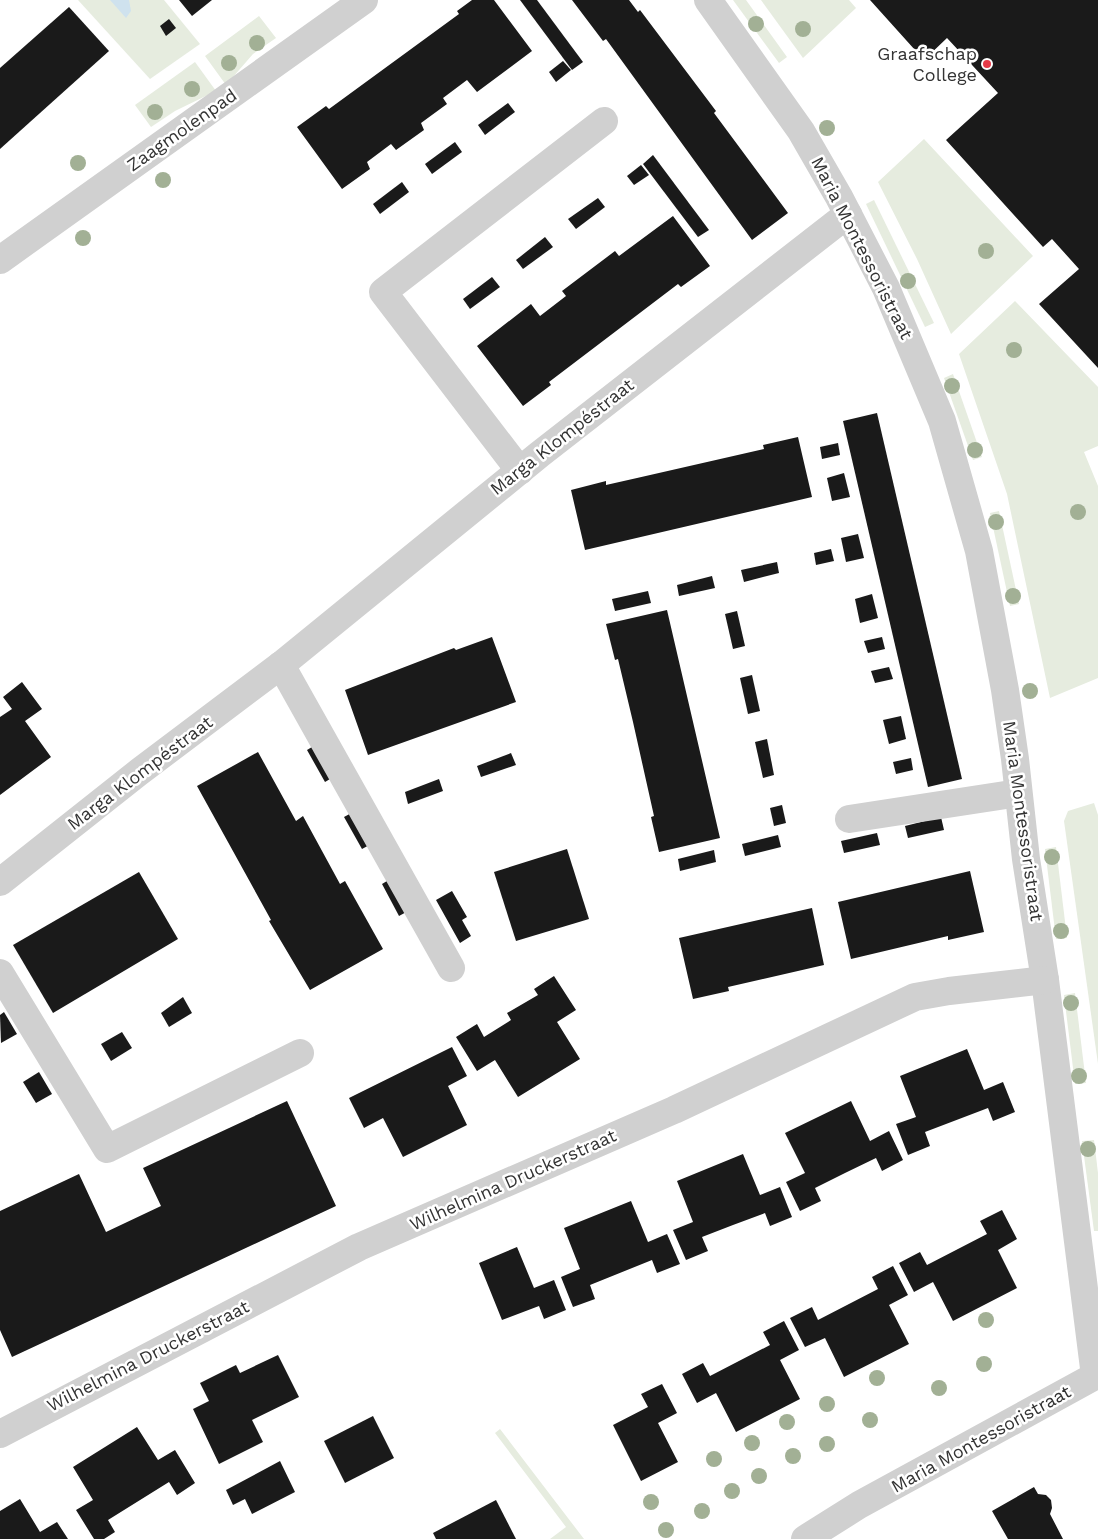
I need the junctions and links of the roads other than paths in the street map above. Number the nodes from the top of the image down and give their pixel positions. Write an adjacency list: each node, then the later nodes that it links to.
1 (364, 0): 5 (street, Zaagmolenpad)
2 (708, 0): 4 (street, Maria Montessoristraat)
3 (604, 122): 6 (street)
4 (848, 214): 6 (street, Marga Klompéstraat); 8 (street, Maria Montessoristraat)
5 (0, 260)
6 (520, 471): 7 (street, Marga Klompéstraat)
7 (281, 665): 10 (street, Marga Klompéstraat); 11 (street)
8 (1018, 793): 9 (street); 13 (street, Maria Montessoristraat)
9 (849, 819)
10 (0, 882)
11 (451, 968)
12 (0, 973): 14 (street)
13 (1045, 980): 15 (street, Maria Montessoristraat); 16 (street, Wilhelmina Druckerstraat)
14 (300, 1053)
15 (1096, 1381): 17 (street, Maria Montessoristraat)
16 (3, 1425)
17 (805, 1539)

